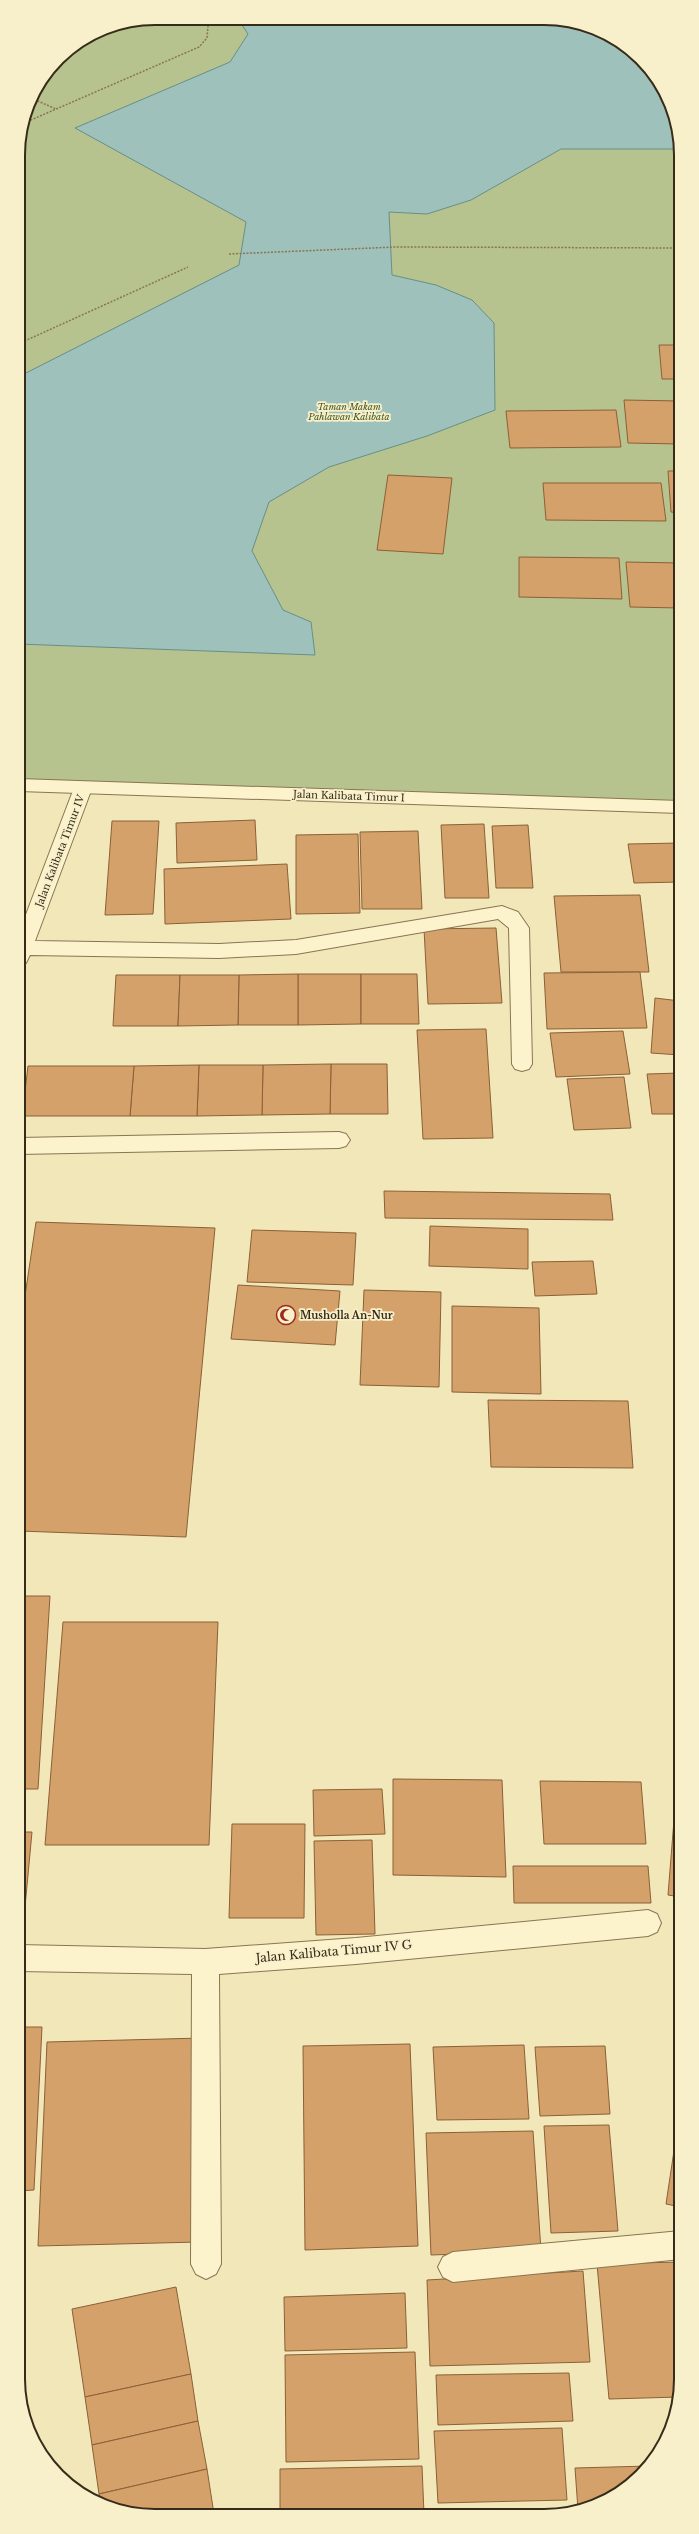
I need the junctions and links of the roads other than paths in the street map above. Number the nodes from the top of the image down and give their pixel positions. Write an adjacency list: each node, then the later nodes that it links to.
1 (25, 785): 2 (street, Jalan Kalibata Timur I)
2 (83, 788): 3 (street, Jalan Kalibata Timur I); 4 (street, Jalan Kalibata Timur IV)
3 (674, 807)
4 (25, 942)
5 (25, 953): 6 (street)
6 (522, 1064)
7 (338, 1140): 8 (street)
8 (25, 1146)
9 (648, 1923): 11 (street, Jalan Kalibata Timur IV G)
10 (25, 1958): 11 (street, Jalan Kalibata Timur IV G)
11 (205, 1962): 13 (street)
12 (674, 2246): 14 (street)
13 (206, 2264)
14 (453, 2267)

